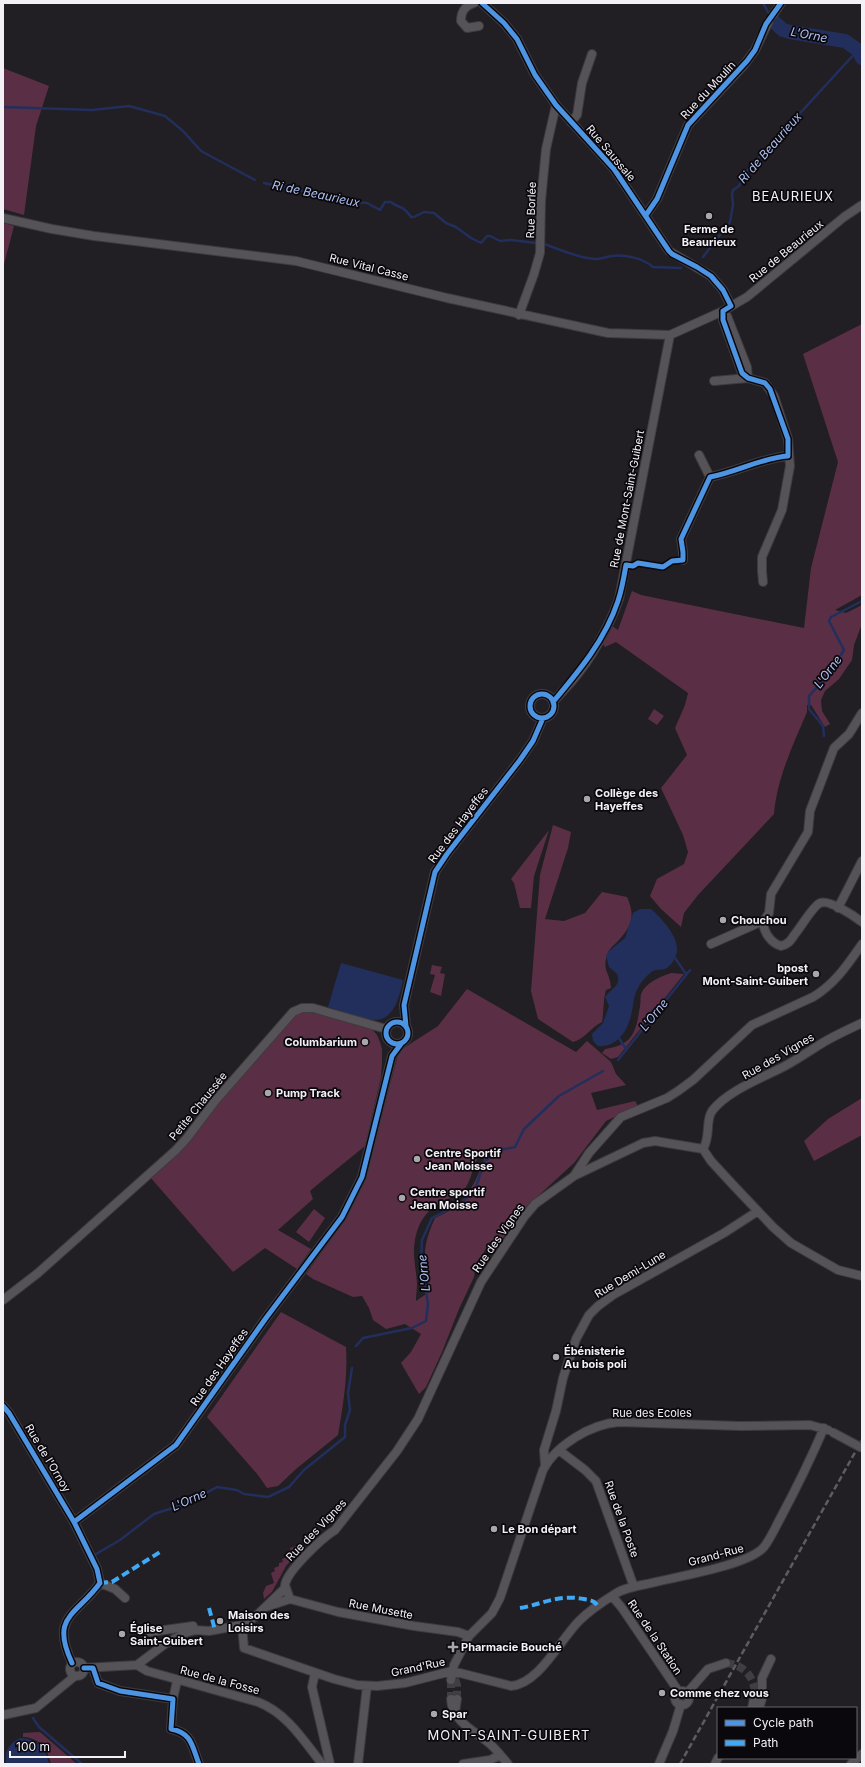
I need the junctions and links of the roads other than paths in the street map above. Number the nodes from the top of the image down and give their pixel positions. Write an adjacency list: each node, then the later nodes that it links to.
1 (474, 3): 4 (street)
2 (482, 3): 6 (street, Rue Saussale)
3 (781, 3): 9 (street, Rue du Moulin)
4 (480, 26)
5 (592, 54): 7 (street, Rue Saussale)
6 (556, 105): 7 (street, Rue Saussale); 13 (street, Rue Borlée)
7 (571, 122): 9 (street, Rue Saussale)
8 (862, 206): 11 (street, Rue de Beaurieux)
9 (646, 215): 11 (street, Rue Saussale)
10 (3, 218): 13 (street, Rue Vital Casse)
11 (731, 306): 12 (street, Rue de Beaurieux)
12 (723, 311): 14 (street, Rue Vital Casse); 15 (street)
13 (519, 314): 14 (street, Rue Vital Casse)
14 (670, 335): 22 (street, Rue de Mont-Saint-Guibert)
15 (748, 378): 16 (street); 18 (street)
16 (714, 381)
17 (699, 455): 19 (street)
18 (788, 456): 19 (street); 21 (street)
19 (710, 477): 20 (street)
20 (683, 560)
21 (763, 582)
22 (564, 689): 23 (street); 24 (street)
23 (546, 695): 24 (street); 26 (street)
24 (553, 702): 26 (street)
25 (862, 713): 29 (street)
26 (539, 716): 33 (street, Rue des Hayeffes)
27 (862, 861): 28 (street)
28 (838, 908): 29 (street); 30 (street)
29 (763, 922): 31 (street)
30 (862, 922)
31 (711, 944)
32 (862, 944): 42 (street)
33 (404, 1005): 34 (street, Rue des Hayeffes); 36 (street, Rue des Hayeffes)
34 (392, 1023): 36 (street); 37 (street)
35 (862, 1023): 41 (street, Rue des Vignes)
36 (406, 1026): 39 (street)
37 (386, 1029): 38 (street); 45 (street, Petite Chaussée)
38 (389, 1042): 39 (street); 40 (street, Rue des Hayeffes)
39 (401, 1044): 40 (street, Rue des Hayeffes)
40 (392, 1056): 51 (street, Rue des Hayeffes)
41 (704, 1150): 42 (street, Rue des Vignes); 43 (street)
42 (574, 1176): 54 (street, Rue des Vignes)
43 (758, 1211): 44 (street); 50 (street, Rue Demi-Lune)
44 (862, 1276)
45 (3, 1300)
46 (3, 1406): 51 (street, Rue de l'Ornoy)
47 (824, 1428): 48 (street, Rue des Ecoles, bridge); 49 (street, Rue des Ecoles); 53 (street, Grand-Rue)
48 (862, 1448)
49 (560, 1450): 50 (street, Rue des Ecoles); 53 (street, Rue de la Poste)
50 (546, 1465): 62 (street, Rue des Ecoles)
51 (74, 1522): 52 (street)
52 (100, 1583): 56 (street); 64 (street)
53 (634, 1587): 55 (street, Grand-Rue)
54 (285, 1588): 57 (street); 58 (street, Rue des Vignes)
55 (612, 1596): 68 (street, Grand'Rue); 74 (street, Rue de la Station)
56 (125, 1598)
57 (290, 1599): 58 (street); 62 (street, Rue Musette)
58 (266, 1608): 59 (street)
59 (242, 1625): 60 (street); 69 (street, Grand'Rue)
60 (209, 1631): 61 (street); 66 (street)
61 (150, 1632)
62 (469, 1636): 68 (street)
63 (771, 1659): 79 (street)
64 (72, 1663): 67 (street); 70 (street)
65 (726, 1663): 74 (street)
66 (137, 1665): 67 (street); 72 (street, Rue de la Fosse)
67 (88, 1668): 70 (street); 76 (street)
68 (452, 1671): 71 (street); 73 (street, Grand'Rue)
69 (315, 1672): 73 (street, Grand'Rue); 84 (street)
70 (74, 1676): 80 (street)
71 (453, 1679)
72 (177, 1681): 76 (street); 83 (street, Rue de la Fosse)
73 (367, 1686): 85 (street)
74 (683, 1692): 88 (street)
75 (755, 1694): 78 (street)
76 (172, 1699): 82 (street)
77 (454, 1699): 81 (street)
78 (752, 1707)
79 (759, 1707)
80 (3, 1715)
81 (500, 1755): 86 (street); 87 (street)
82 (199, 1764)
83 (322, 1764)
84 (330, 1764)
85 (358, 1764)
86 (463, 1764)
87 (508, 1764)
88 (660, 1764)

